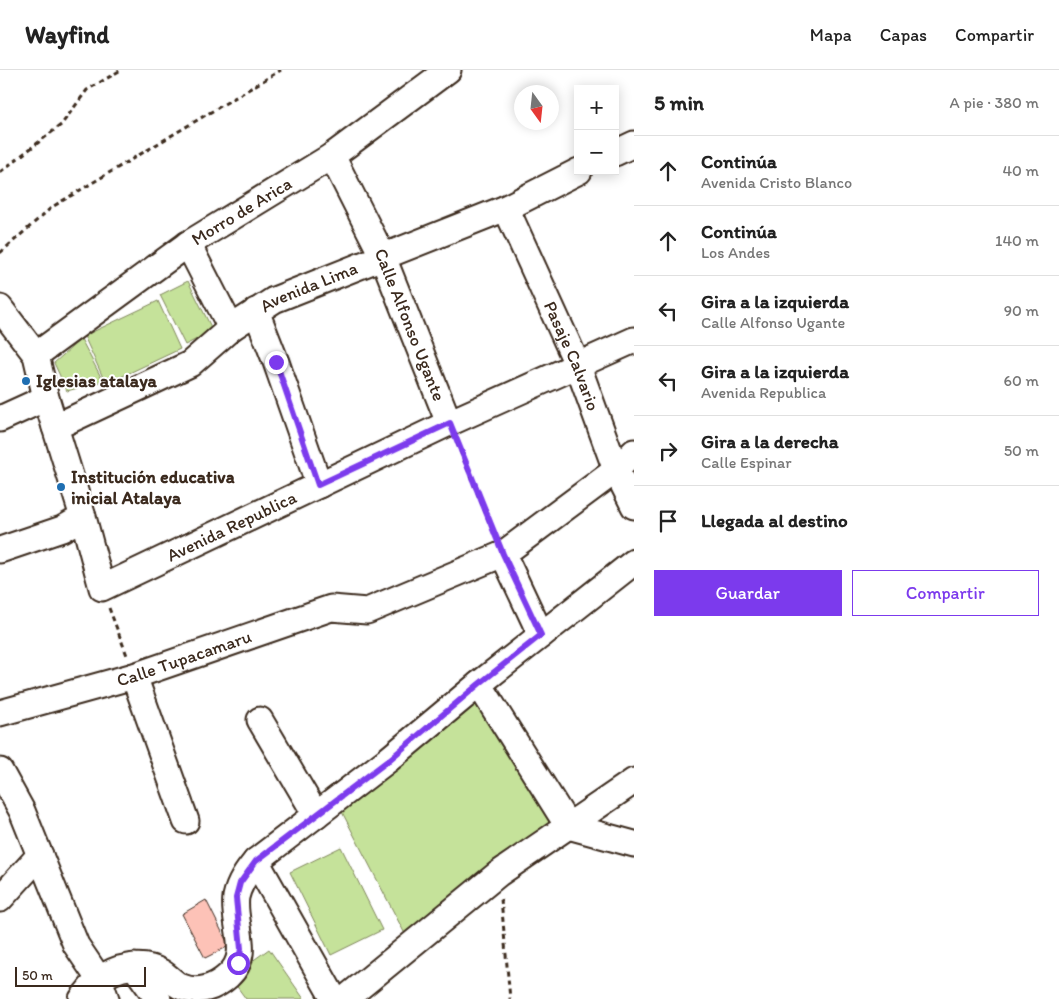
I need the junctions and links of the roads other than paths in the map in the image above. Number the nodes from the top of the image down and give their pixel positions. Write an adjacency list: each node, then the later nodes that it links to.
1 (448, 70): 6 (street, Morro de Arica)
2 (634, 144): 4 (street)
3 (634, 148): 5 (street)
4 (619, 152)
5 (619, 153)
6 (332, 156): 9 (street, Morro de Arica); 10 (street, Calle Alfonso Ugante)
7 (574, 174): 8 (street, Avenida Lima)
8 (506, 208): 10 (street, Avenida Lima); 16 (street, Pasaje Calvario)
9 (188, 244): 13 (street); 15 (street, Morro de Arica)
10 (383, 257): 12 (street, Avenida Lima); 19 (street, Calle Alfonso Ugante)
11 (0, 308): 15 (street)
12 (256, 311): 13 (street, Avenida Lima); 23 (street)
13 (231, 328): 20 (street, Avenida Lima)
14 (634, 340): 16 (street, Avenida Republica)
15 (36, 355): 17 (street)
16 (578, 366): 19 (street, Avenida Republica); 22 (street, Pasaje Calvario)
17 (46, 398): 18 (street); 20 (street)
18 (0, 419)
19 (450, 423): 23 (street, Avenida Republica)
20 (55, 427): 25 (street)
21 (634, 452): 22 (street)
22 (616, 470): 24 (street, Pasaje Calvario); 27 (street)
23 (318, 485): 25 (street, Avenida Republica)
24 (634, 506)
25 (83, 517): 26 (street)
26 (0, 550)
27 (503, 554): 29 (street); 30 (street, Calle Tupacamaru)
28 (634, 562): 29 (street)
29 (541, 635): 31 (street)
30 (134, 676): 32 (street, Calle Tupacamaru); 37 (street)
31 (479, 684): 36 (street); 38 (street)
32 (0, 713)
33 (260, 720): 36 (street)
34 (0, 771): 40 (street)
35 (634, 780): 38 (street)
36 (316, 815): 41 (street)
37 (186, 821)
38 (568, 826): 39 (street); 48 (street)
39 (634, 844)
40 (40, 855): 42 (street); 44 (street)
41 (256, 861): 43 (street); 47 (street)
42 (0, 899)
43 (134, 966): 44 (street); 46 (street)
44 (103, 989): 45 (street)
45 (82, 999)
46 (158, 999)
47 (334, 999)
48 (345, 999)

